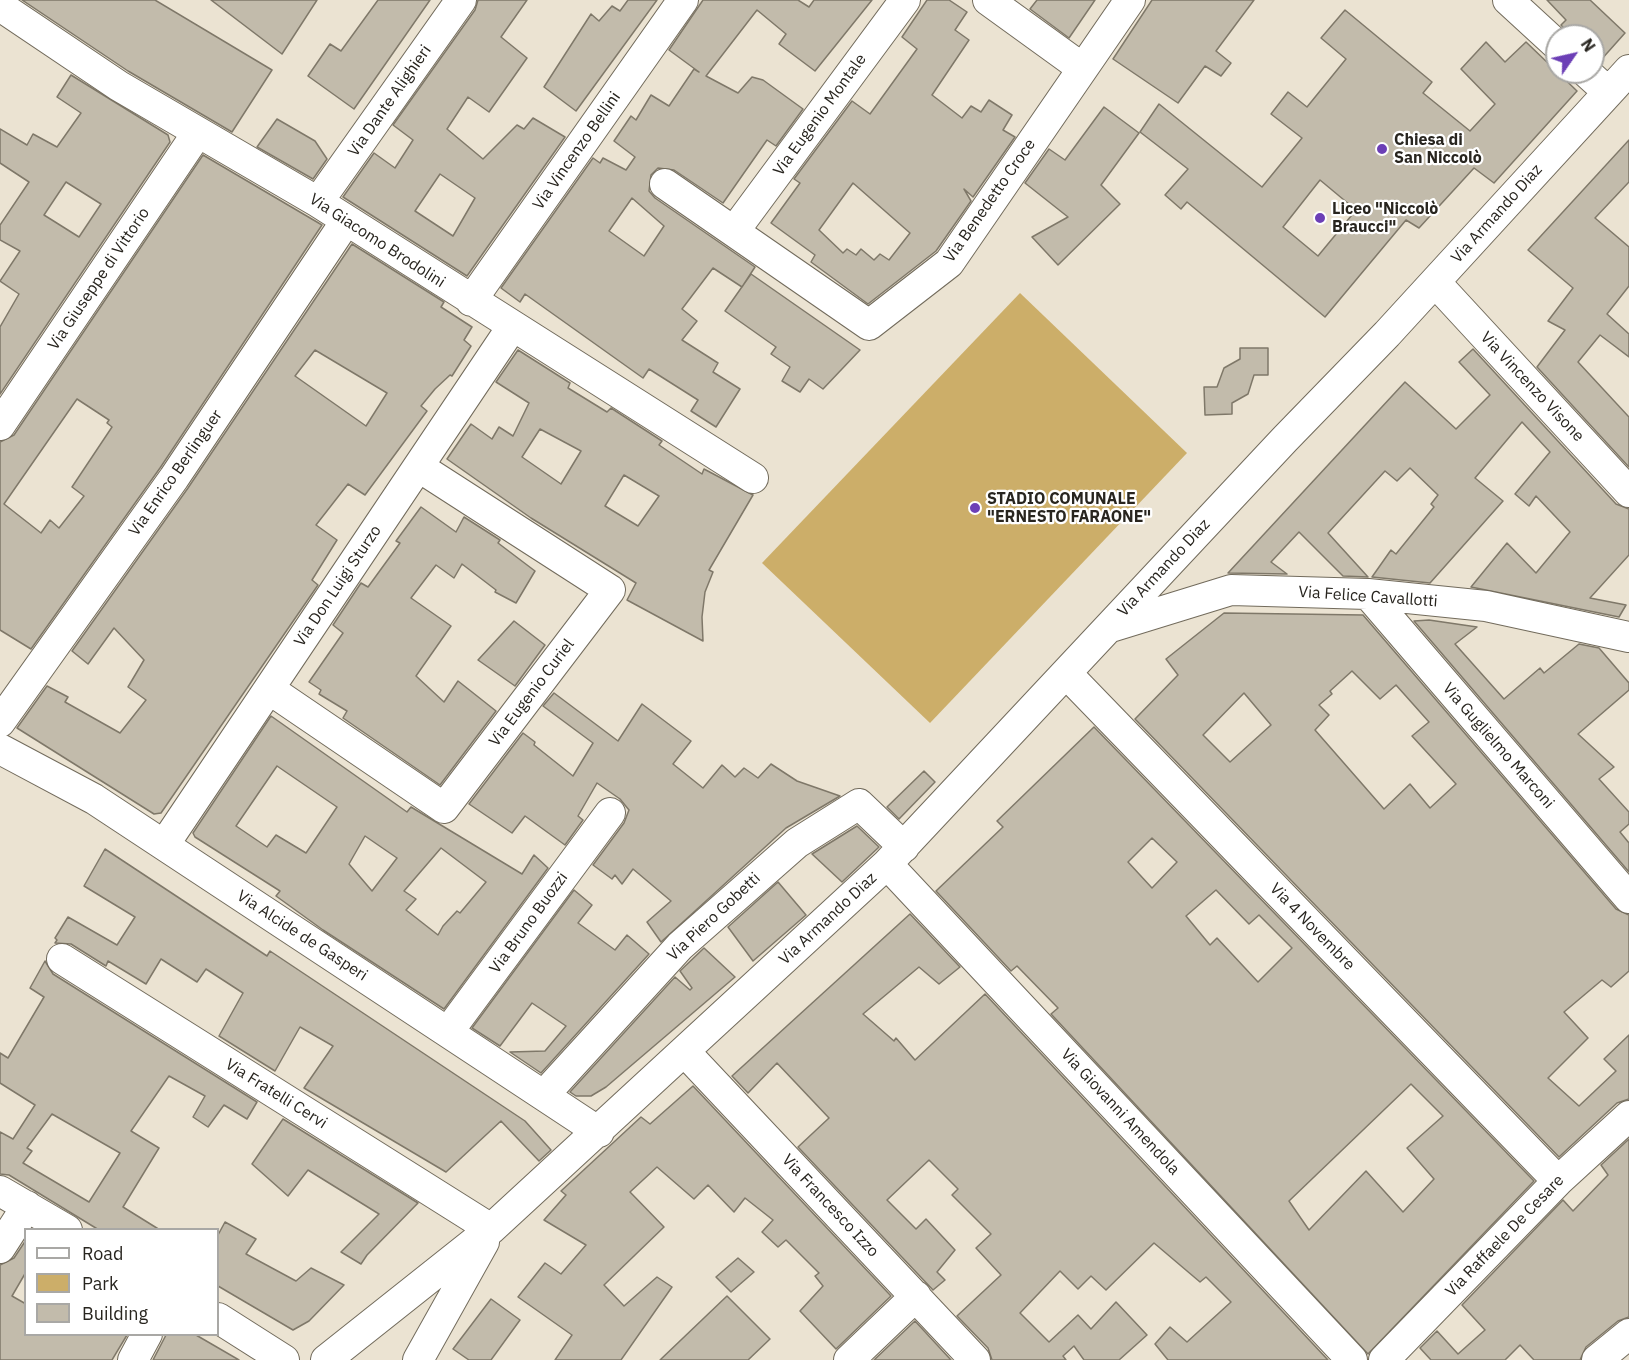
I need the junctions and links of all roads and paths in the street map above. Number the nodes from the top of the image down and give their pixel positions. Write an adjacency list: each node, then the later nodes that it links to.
1 (461, 0): 15 (street, Via Dante Alighieri)
2 (683, 0): 19 (street, Via Vincenzo Bellini)
3 (905, 0): 17 (street, Via Eugenio Montale)
4 (988, 0): 9 (street)
5 (1130, 0): 9 (street, Via Benedetto Croce)
6 (1508, 0): 8 (street)
7 (0, 6): 13 (street, Via Giacomo Brodolini)
8 (1545, 34)
9 (1082, 68): 17 (street, Via Benedetto Croce)
10 (1629, 70): 12 (street, Via Armando Diaz)
11 (1599, 84): 12 (street)
12 (1608, 92): 18 (street, Via Armando Diaz)
13 (198, 132): 15 (street, Via Giacomo Brodolini); 21 (street, Via Giuseppe di Vittorio)
14 (665, 184): 17 (street, Via Benedetto Croce)
15 (318, 202): 16 (street, Via Giacomo Brodolini)
16 (346, 220): 19 (street, Via Giacomo Brodolini); 30 (street, Via Enrico Berlinguer)
17 (735, 231)
18 (1435, 282): 24 (street, Via Vincenzo Visone); 26 (street, Via Armando Diaz)
19 (471, 302): 20 (street, Via Giacomo Brodolini)
20 (512, 327): 22 (street, Via Don Luigi Sturzo); 23 (street, Via Giacomo Brodolini)
21 (0, 425)
22 (419, 467): 29 (street, Via Don Luigi Sturzo); 29 (street, Via Eugenio Curiel)
23 (753, 478)
24 (1629, 492)
25 (1368, 594): 26 (street, Via Felice Cavallotti); 27 (street, Via Felice Cavallotti); 35 (street, Via Guglielmo Marconi)
26 (1108, 628): 28 (street, Via Armando Diaz)
27 (1629, 637)
28 (1066, 673): 34 (street, Via Armando Diaz); 42 (street, Via 4 Novembre)
29 (269, 689): 33 (street, Via Don Luigi Sturzo)
30 (0, 722)
31 (0, 749): 33 (street, Via Alcide de Gasperi)
32 (610, 813): 37 (street, Via Bruno Buozzi)
33 (164, 845): 37 (street, Via Alcide de Gasperi)
34 (896, 855): 38 (street, Via Armando Diaz); 39 (street, Via Piero Gobetti); 59 (street, Via Giovanni Amendola)
35 (1629, 898)
36 (62, 959): 46 (street, Via Fratelli Cervi)
37 (448, 1032): 39 (street, Via Alcide de Gasperi)
38 (685, 1052): 41 (street, Via Armando Diaz); 49 (street, Via Francesco Izzo)
39 (544, 1095): 41 (street, Via Alcide de Gasperi)
40 (1629, 1116): 42 (street, Via Raffaele De Cesare)
41 (599, 1132): 46 (street, Via Armando Diaz)
42 (1558, 1181): 60 (street, Via Raffaele De Cesare)
43 (0, 1191): 44 (street)
44 (27, 1206): 45 (street); 47 (street)
45 (64, 1228)
46 (491, 1229): 48 (street, Via Armando Diaz); 53 (street)
47 (0, 1248)
48 (408, 1295): 53 (street); 56 (street, Via Armando Diaz)
49 (916, 1296): 57 (street); 58 (street, Via Francesco Izzo)
50 (219, 1319): 55 (street)
51 (1629, 1334): 61 (street)
52 (146, 1336): 54 (street)
53 (430, 1349)
54 (133, 1360)
55 (284, 1360)
56 (326, 1360)
57 (849, 1360)
58 (975, 1360)
59 (1352, 1360)
60 (1384, 1360)
61 (1597, 1360)

